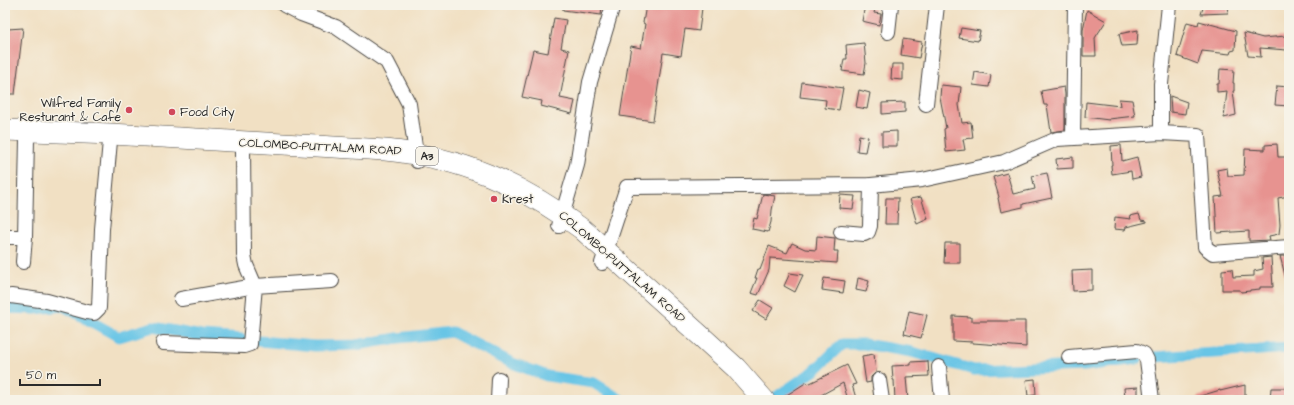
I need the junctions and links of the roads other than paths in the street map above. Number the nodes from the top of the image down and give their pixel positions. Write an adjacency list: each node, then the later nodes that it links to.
1 (284, 5): 16 (street)
2 (613, 5): 18 (street)
3 (891, 5): 7 (street)
4 (937, 5): 8 (street)
5 (1075, 5): 12 (street)
6 (1169, 5): 10 (street)
7 (888, 32)
8 (926, 104)
9 (5, 130): 16 (highway, COLOMBO-PUTTALAM ROAD / A3)
10 (1161, 133): 12 (street); 22 (street)
11 (5, 138): 13 (highway, COLOMBO-PUTTALAM ROAD / A3)
12 (1073, 138): 17 (street)
13 (27, 139): 14 (highway, COLOMBO-PUTTALAM ROAD / A3); 21 (street)
14 (110, 141): 15 (highway, COLOMBO-PUTTALAM ROAD / A3); 27 (street)
15 (243, 151): 16 (highway, COLOMBO-PUTTALAM ROAD / A3); 26 (street)
16 (417, 159): 18 (highway, COLOMBO-PUTTALAM ROAD / A3)
17 (871, 185): 19 (street); 23 (street)
18 (560, 220): 23 (highway, COLOMBO-PUTTALAM ROAD / A3)
19 (841, 232)
20 (5, 237): 21 (street)
21 (25, 237): 24 (street)
22 (1289, 247)
23 (605, 257): 35 (highway, COLOMBO-PUTTALAM ROAD / A3); 36 (highway, COLOMBO-PUTTALAM ROAD / A3)
24 (22, 262)
25 (332, 281): 26 (street)
26 (255, 286): 28 (street); 29 (street)
27 (11, 296)
28 (181, 299)
29 (162, 343)
30 (1069, 357): 39 (street)
31 (939, 367): 38 (street)
32 (499, 380): 34 (street)
33 (879, 380): 37 (street)
34 (498, 400)
35 (750, 400)
36 (764, 400)
37 (882, 400)
38 (942, 400)
39 (1152, 400)

